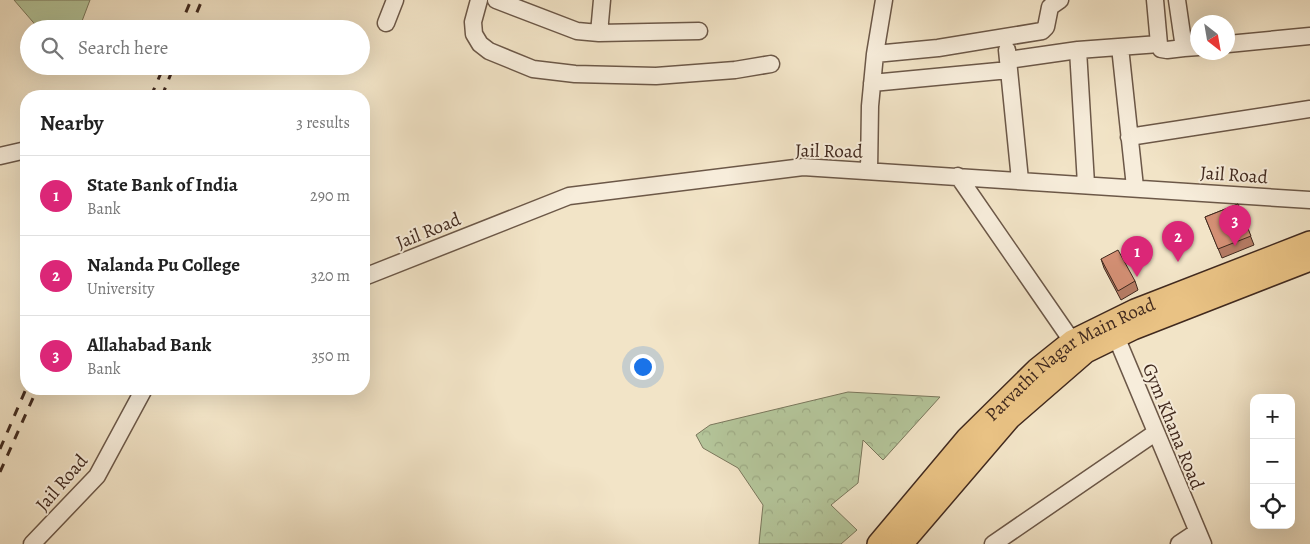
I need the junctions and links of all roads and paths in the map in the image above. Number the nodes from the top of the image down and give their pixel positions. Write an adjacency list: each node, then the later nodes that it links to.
1 (395, 0): 9 (street)
2 (479, 0): 21 (street)
3 (496, 0): 11 (street)
4 (602, 0): 11 (street)
5 (884, 0): 20 (street)
6 (1060, 0): 13 (street)
7 (1154, 0): 15 (street)
8 (1177, 0): 16 (street)
9 (386, 23)
10 (699, 31): 11 (street)
11 (599, 33)
12 (1310, 36): 14 (street)
13 (1006, 37): 20 (street); 22 (street)
14 (1235, 43)
15 (1159, 44): 17 (street); 18 (street)
16 (1190, 45)
17 (1120, 47): 19 (street); 25 (street)
18 (1190, 48)
19 (1078, 50): 22 (street); 31 (street)
20 (875, 54): 23 (street)
21 (771, 64)
22 (1009, 65): 23 (street); 30 (street)
23 (872, 84): 28 (street)
24 (1310, 109): 25 (street)
25 (1129, 137): 32 (street)
26 (20, 151): 27 (street)
27 (0, 156)
28 (869, 171): 29 (street, Jail Road); 36 (street, Jail Road)
29 (958, 176): 30 (street, Jail Road); 38 (street)
30 (1020, 180): 31 (street, Jail Road)
31 (1086, 184): 32 (street, Jail Road)
32 (1135, 187): 33 (street, Jail Road)
33 (1310, 200)
34 (1310, 242): 37 (main road, Parvathi Nagar Main Road)
35 (1310, 260): 37 (main road, Parvathi Nagar Main Road)
36 (370, 276)
37 (1113, 330): 38 (main road, Parvathi Nagar Main Road); 40 (street, Gym Khana Road); 44 (main road, Parvathi Nagar Main Road)
38 (1072, 341): 43 (main road, Parvathi Nagar Main Road)
39 (141, 395): 42 (street, Jail Road)
40 (1155, 433): 41 (street, Gym Khana Road); 45 (street)
41 (1200, 538): 46 (street)
42 (32, 544)
43 (878, 544)
44 (902, 544)
45 (993, 544)
46 (1179, 544)

